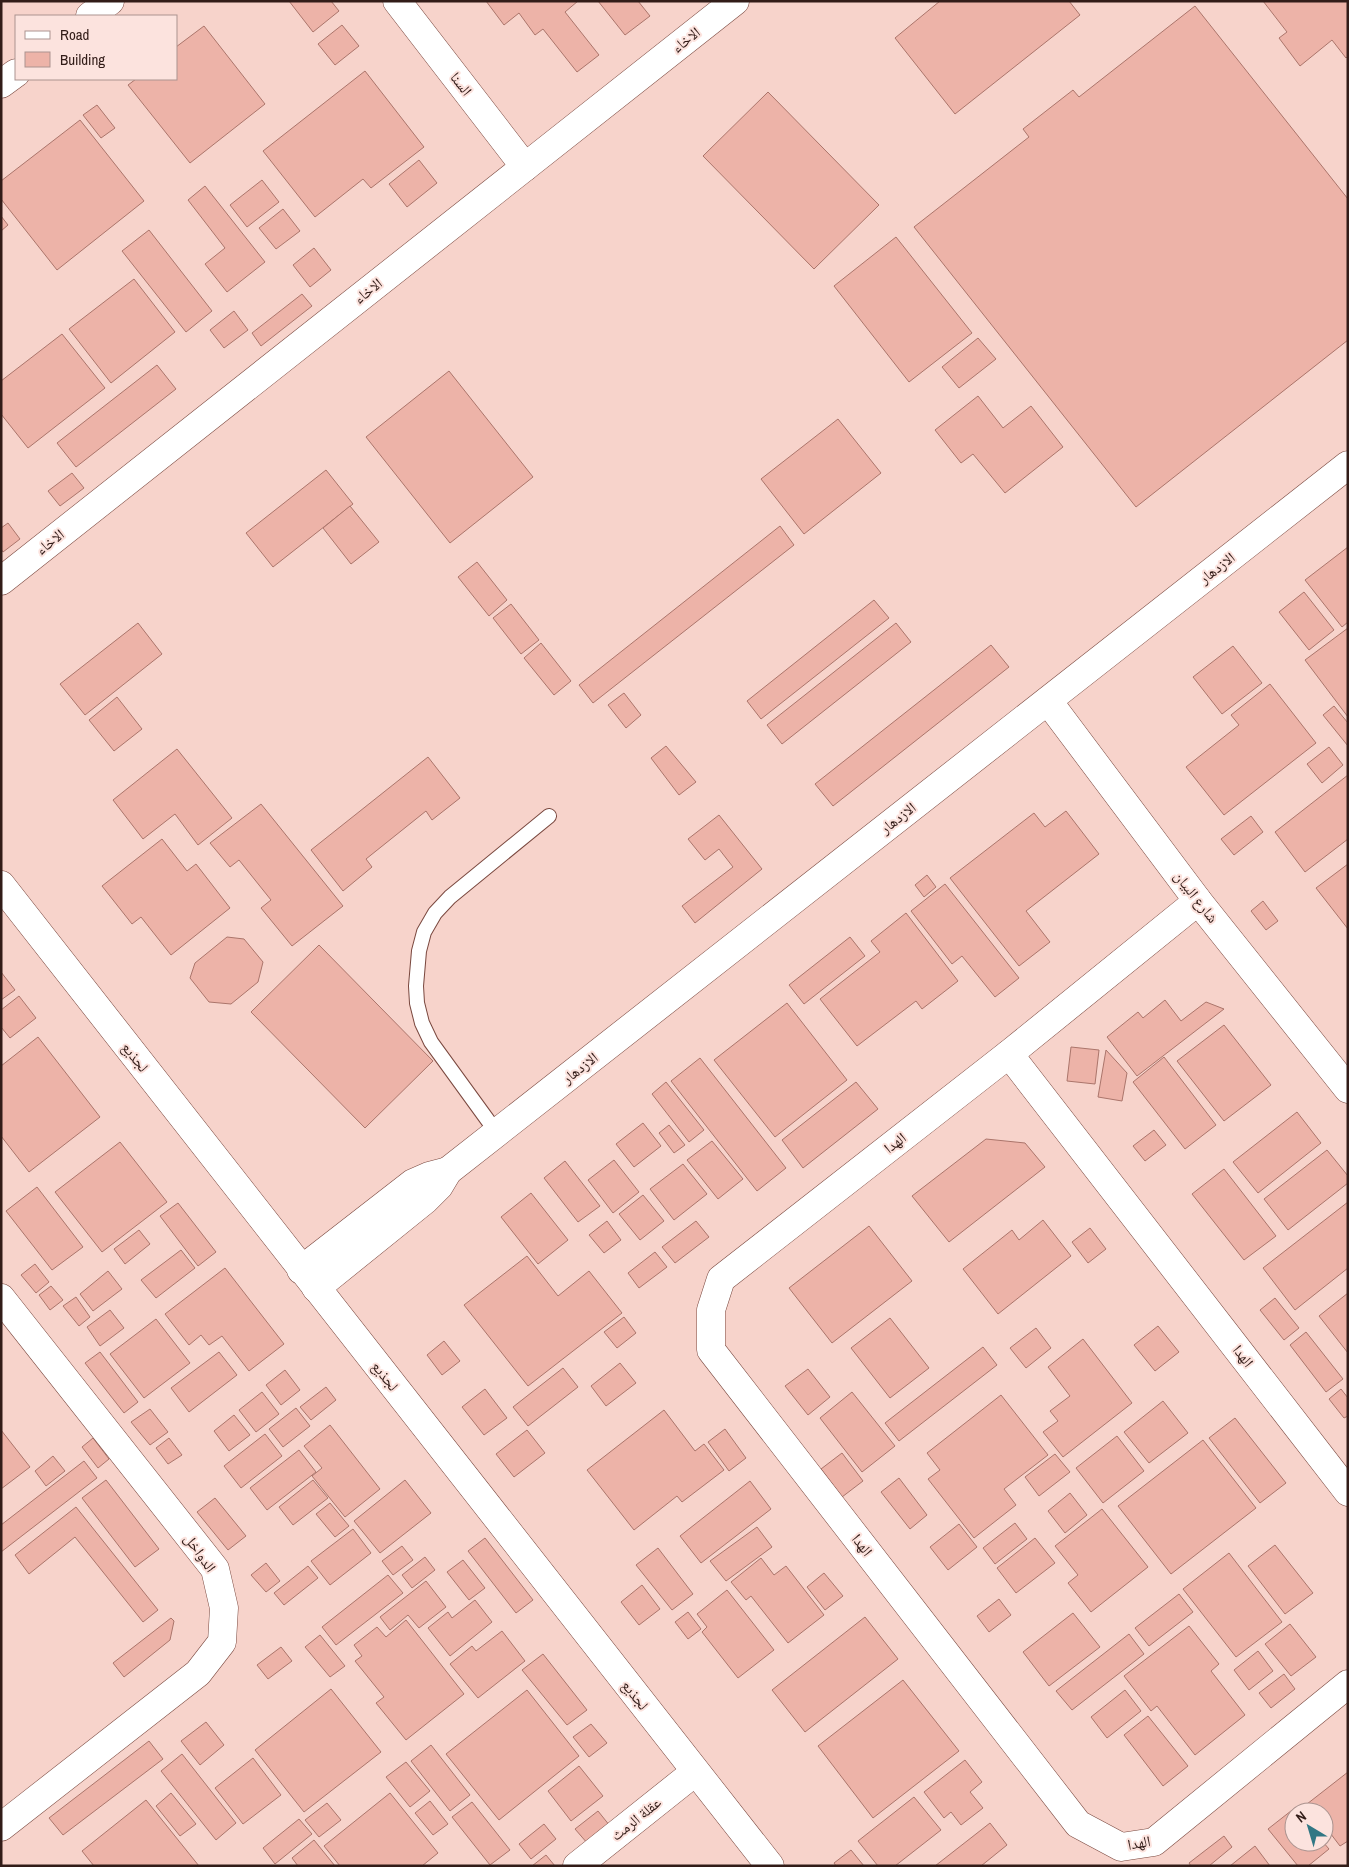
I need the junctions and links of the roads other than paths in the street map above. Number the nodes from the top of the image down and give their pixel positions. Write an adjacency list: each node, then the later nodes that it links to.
1 (110, 1): 4 (street)
2 (397, 1): 7 (street, السنا)
3 (735, 1): 7 (street, الاخاء)
4 (91, 15)
5 (15, 73): 6 (street)
6 (1, 84)
7 (525, 167): 9 (street, الاخاء)
8 (1348, 465): 10 (street, الازدهار)
9 (1, 581)
10 (1048, 701): 13 (street, شارع البيان); 16 (street, الازدهار)
11 (549, 816): 16 (lane)
12 (1, 886): 17 (street, لجذيع)
13 (1198, 901): 14 (street, الهدا); 15 (street, شارع البيان)
14 (1009, 1054): 19 (street, الهدا); 20 (street, الهدا)
15 (1348, 1089)
16 (497, 1133): 17 (street, الازدهار)
17 (309, 1279): 21 (street, لجذيع)
18 (5, 1312): 22 (street, الدواخل)
19 (1348, 1492)
20 (1348, 1684)
21 (695, 1772): 23 (street, عقلة الرمث); 24 (street, لجذيع)
22 (1, 1826)
23 (577, 1866)
24 (770, 1866)

